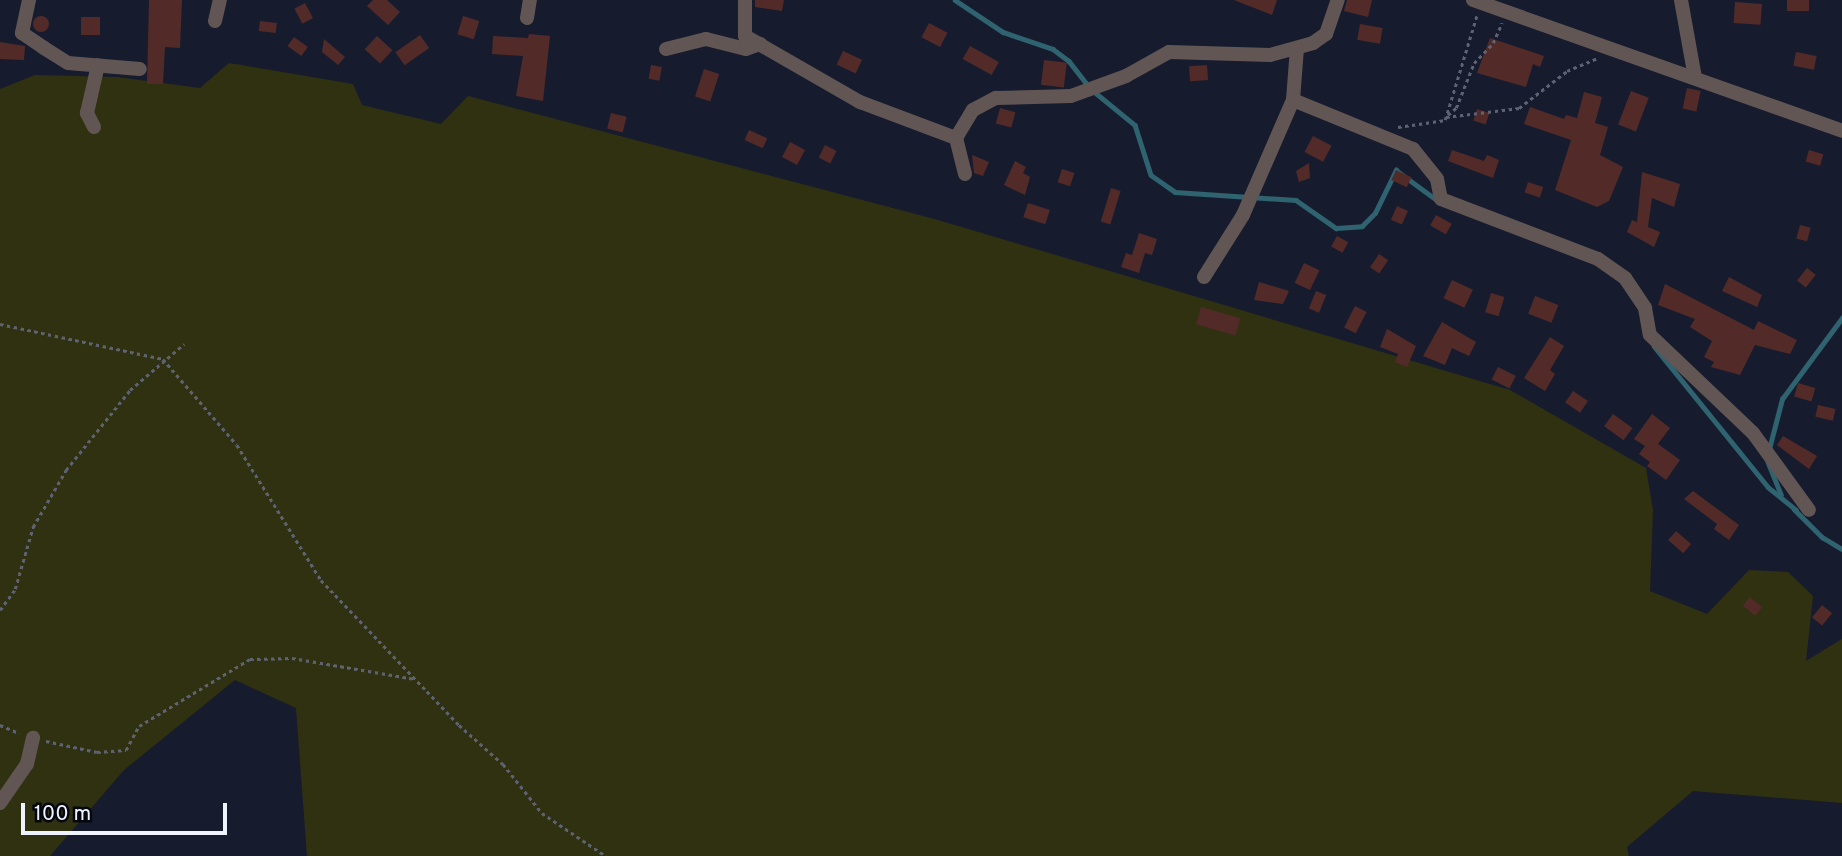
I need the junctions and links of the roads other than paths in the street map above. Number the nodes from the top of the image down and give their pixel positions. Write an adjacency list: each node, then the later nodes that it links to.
1 (29, 0): 13 (street)
2 (220, 0): 9 (street)
3 (530, 0): 8 (street)
4 (746, 0): 10 (street)
5 (1338, 0): 11 (street)
6 (1681, 0): 15 (street)
7 (1477, 1): 15 (street)
8 (527, 18)
9 (215, 21)
10 (760, 44): 12 (street); 19 (street)
11 (1297, 48): 16 (street); 19 (street)
12 (666, 49)
13 (98, 65): 14 (street); 17 (street)
14 (140, 69)
15 (1695, 78): 18 (street)
16 (1293, 100): 21 (street); 22 (street)
17 (94, 127)
18 (1842, 131)
19 (956, 138): 20 (street)
20 (965, 174)
21 (1204, 277)
22 (1809, 510)
23 (33, 738): 24 (street)
24 (0, 803)

